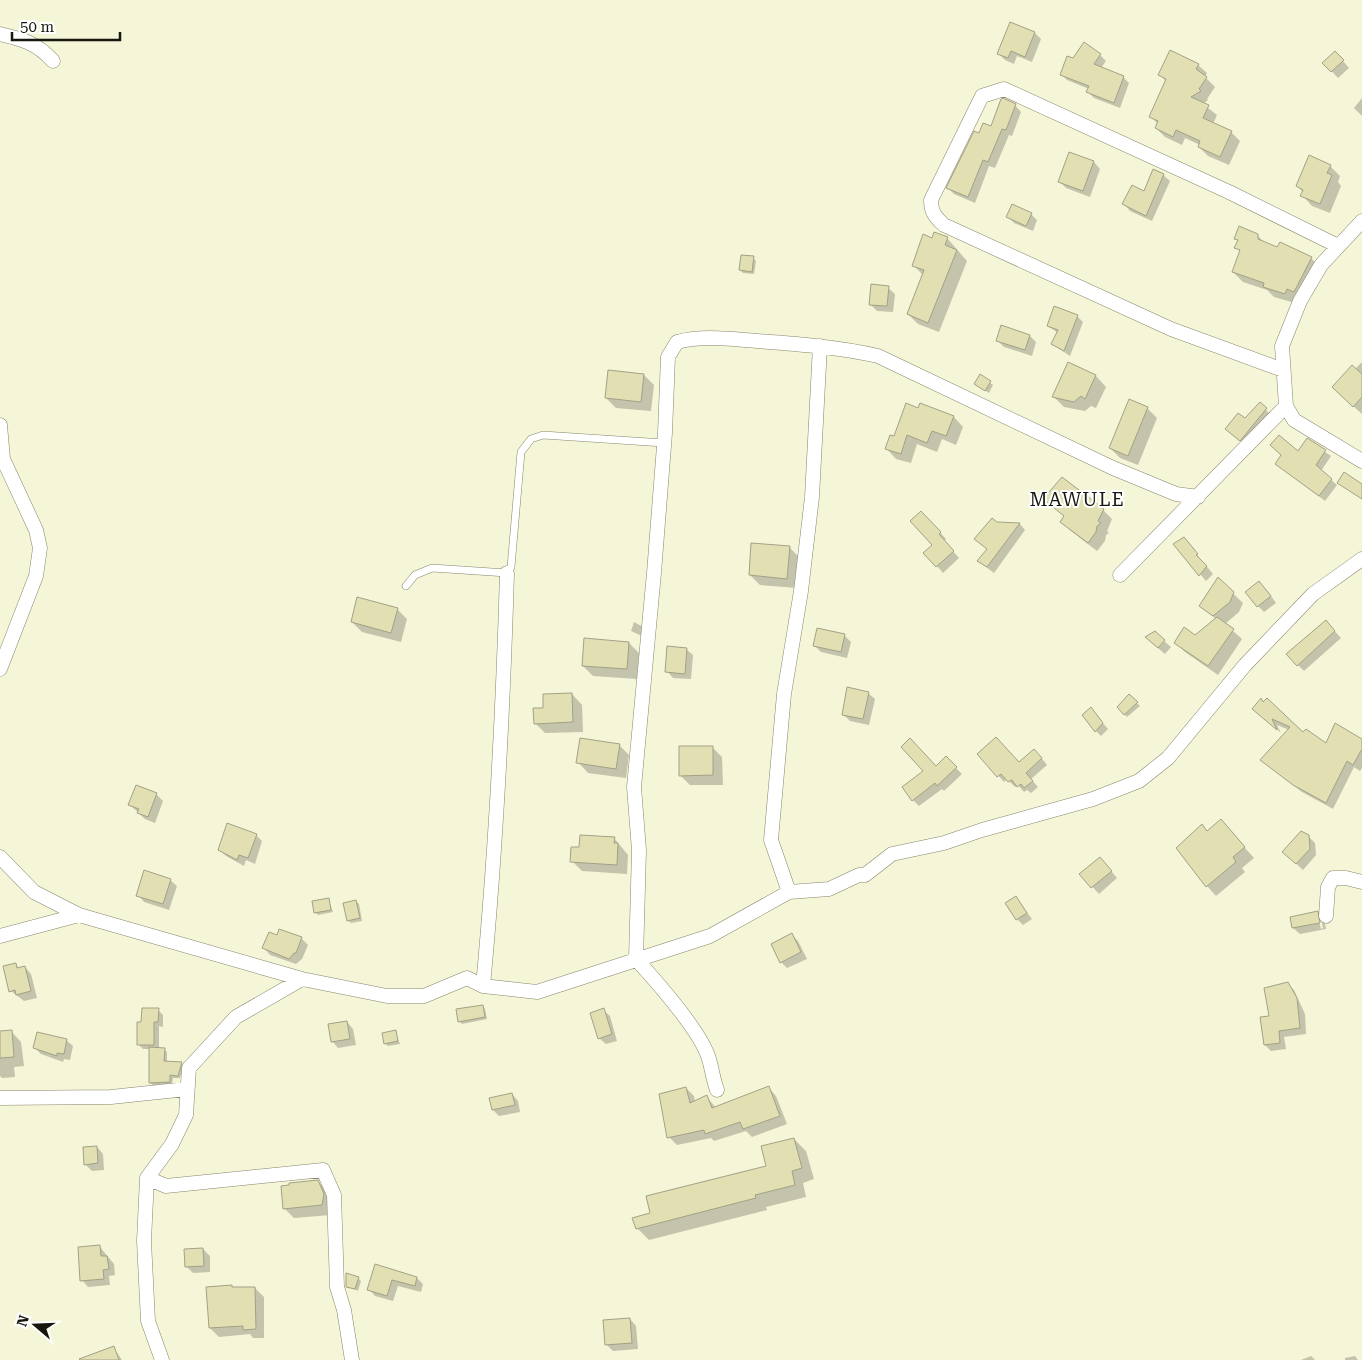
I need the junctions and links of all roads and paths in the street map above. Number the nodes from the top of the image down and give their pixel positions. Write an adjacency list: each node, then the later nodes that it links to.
1 (0, 34): 2 (street)
2 (53, 60)
3 (1362, 221): 4 (street)
4 (1338, 246): 6 (street); 6 (street)
5 (820, 346): 9 (street); 11 (street); 19 (street)
6 (1282, 370): 7 (street)
7 (1286, 406): 10 (street); 11 (street)
8 (0, 425): 16 (street)
9 (664, 443): 13 (lane); 23 (street)
10 (1362, 461)
11 (1198, 497): 14 (street)
12 (1362, 559): 19 (street)
13 (507, 573): 15 (lane); 25 (street)
14 (1120, 574)
15 (406, 586)
16 (0, 668)
17 (0, 857): 20 (street)
18 (1362, 882): 21 (street)
19 (788, 892): 23 (street)
20 (79, 914): 22 (street); 24 (street)
21 (1326, 916)
22 (0, 936)
23 (636, 959): 25 (street); 27 (street)
24 (302, 979): 25 (street); 26 (street)
25 (484, 986)
26 (187, 1089): 28 (street); 29 (street)
27 (717, 1090)
28 (0, 1098)
29 (147, 1178): 30 (street); 31 (street)
30 (162, 1360)
31 (352, 1360)

